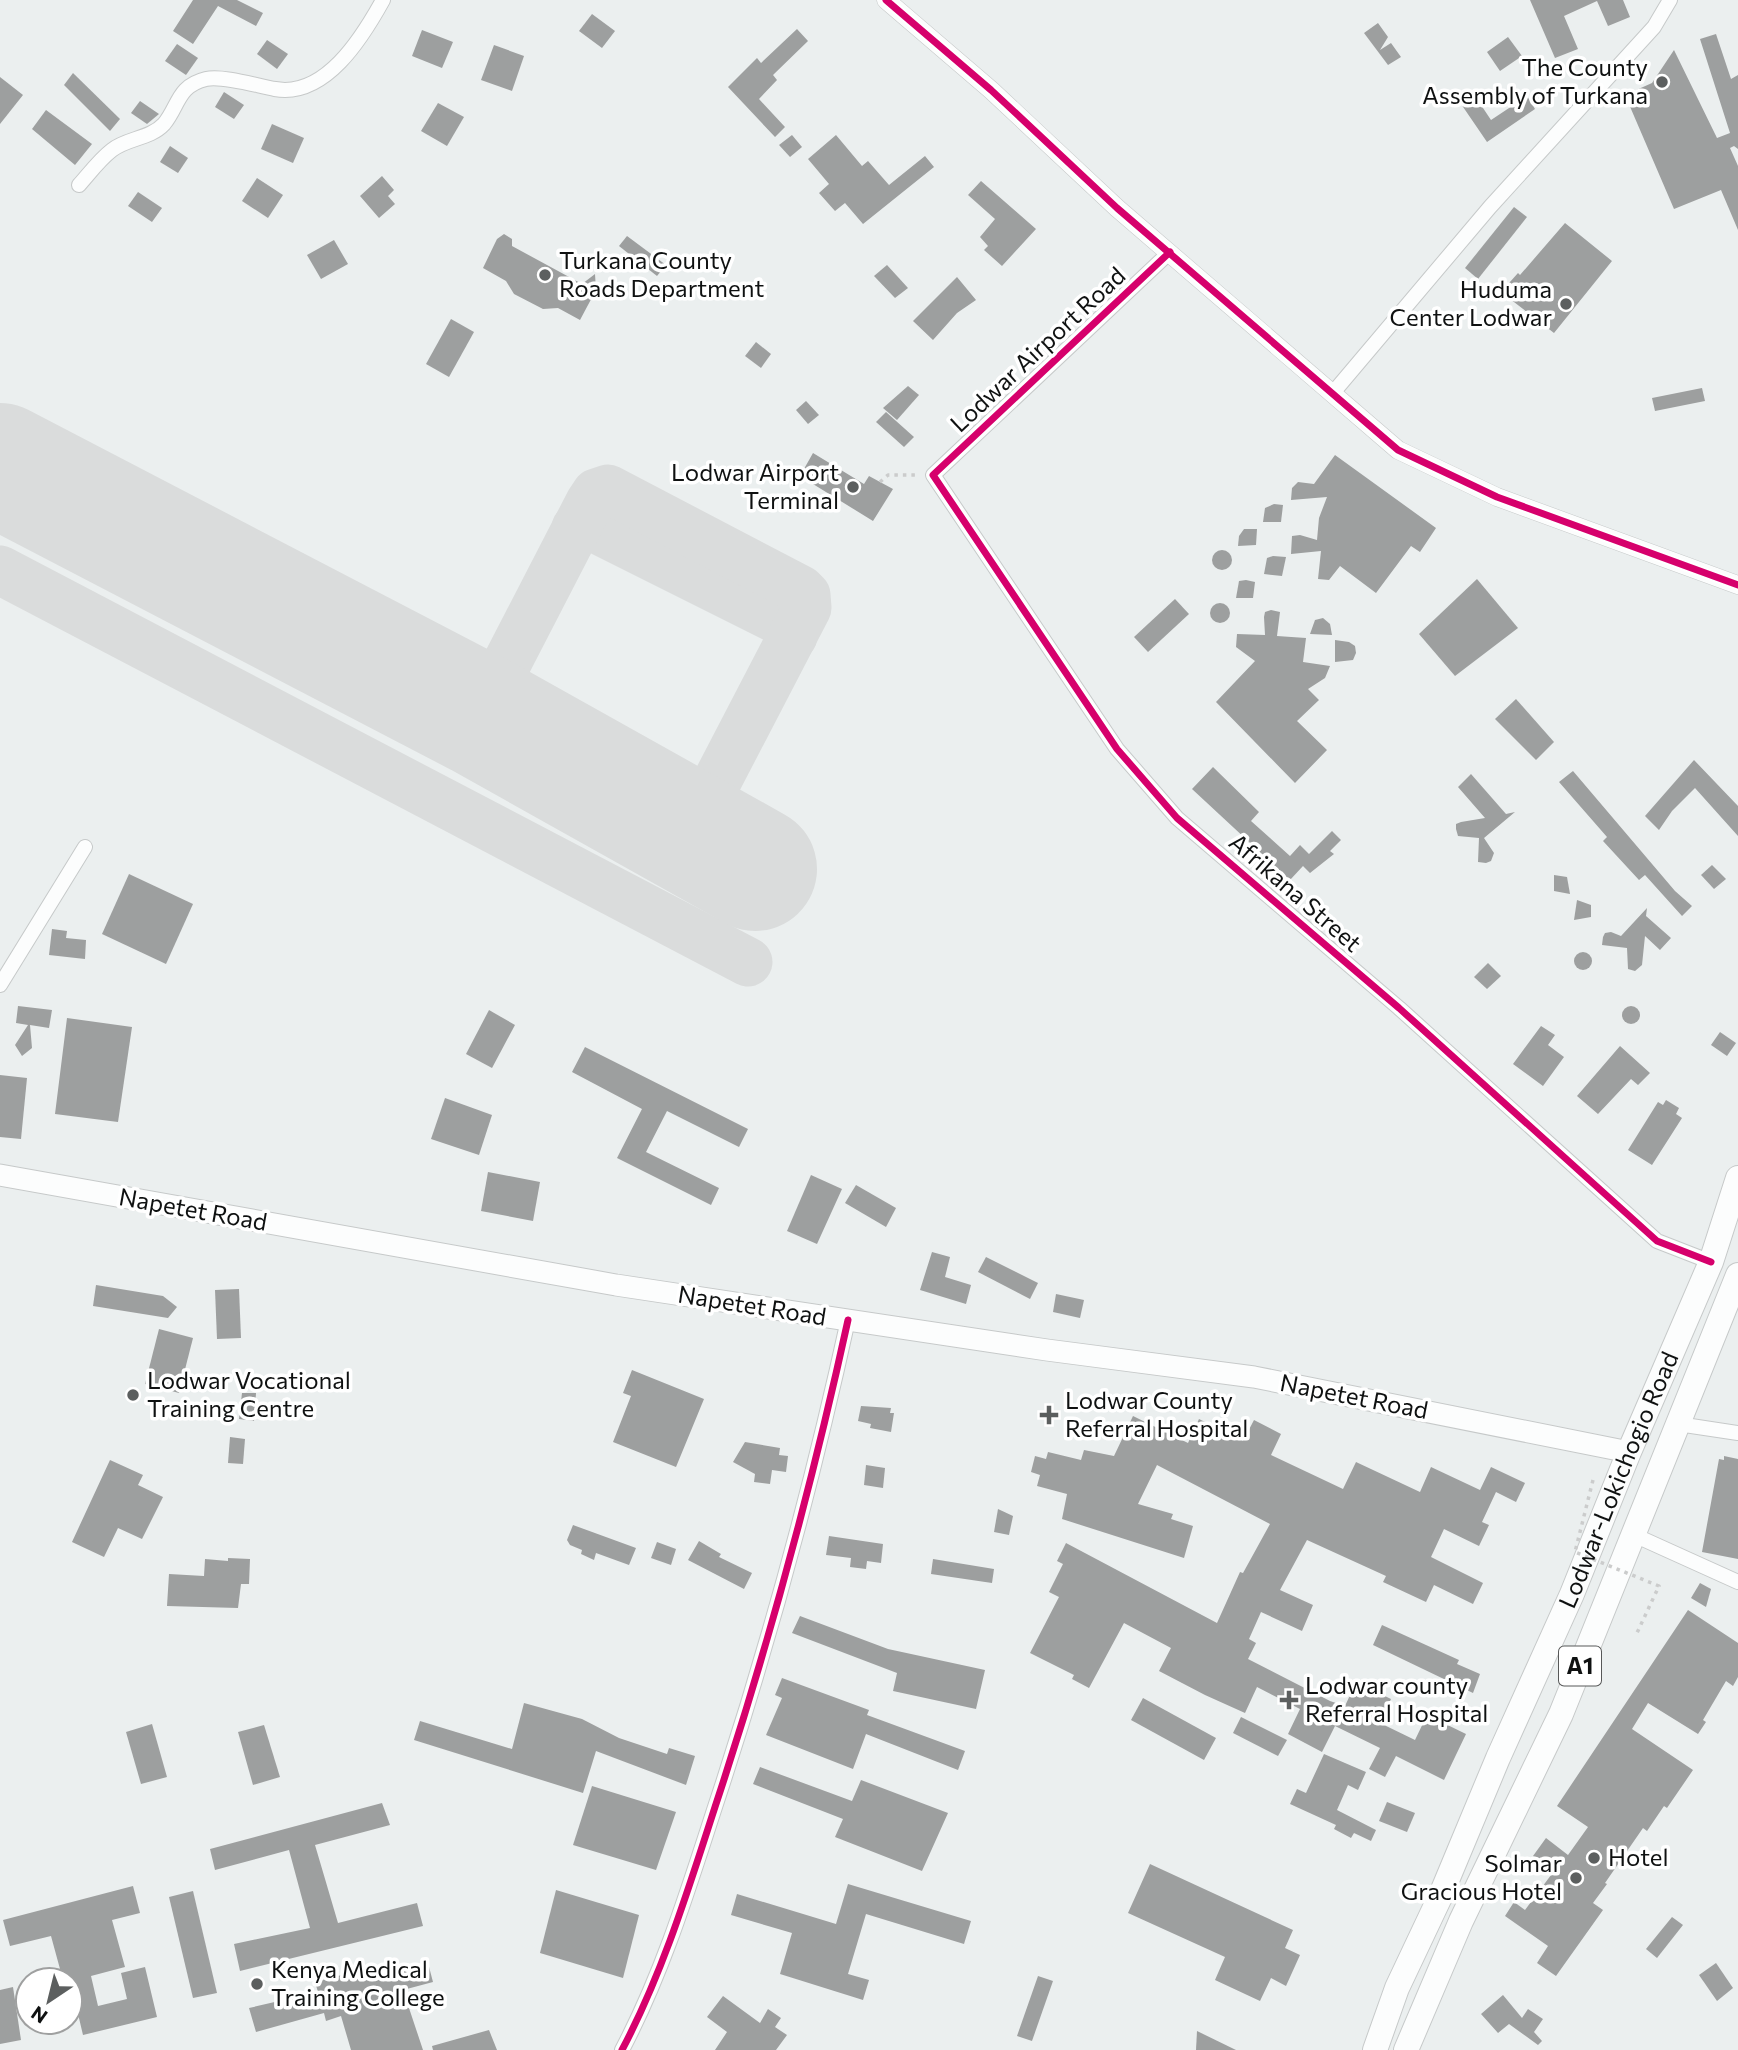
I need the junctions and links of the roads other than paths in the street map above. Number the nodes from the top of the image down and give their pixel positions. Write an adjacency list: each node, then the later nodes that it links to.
1 (383, 0): 4 (street)
2 (886, 0): 5 (street)
3 (1670, 0): 6 (street)
4 (79, 185)
5 (1170, 252): 6 (street); 7 (street, Lodwar Airport Road)
6 (1332, 394): 8 (street)
7 (933, 475): 13 (street, Afrikana Street)
8 (1738, 585)
9 (85, 847): 10 (street)
10 (0, 985)
11 (0, 1175): 15 (main road, Napetet Road)
12 (1738, 1178): 13 (highway, Lodwar-Lokichogio Road / A1)
13 (1711, 1262): 18 (highway, Lodwar-Lokichogio Road / A1)
14 (1738, 1275): 16 (highway, Lodwar-Lokichogio Road / A1)
15 (848, 1320): 18 (main road, Napetet Road); 21 (street)
16 (1678, 1424): 17 (street); 19 (highway, Lodwar-Lokichogio Road / A1)
17 (1738, 1433)
18 (1629, 1452): 22 (highway, Lodwar-Lokichogio Road / A1)
19 (1634, 1535): 20 (street); 23 (highway, Lodwar-Lokichogio Road / A1)
20 (1738, 1582)
21 (622, 2050)
22 (1375, 2050)
23 (1406, 2050)

